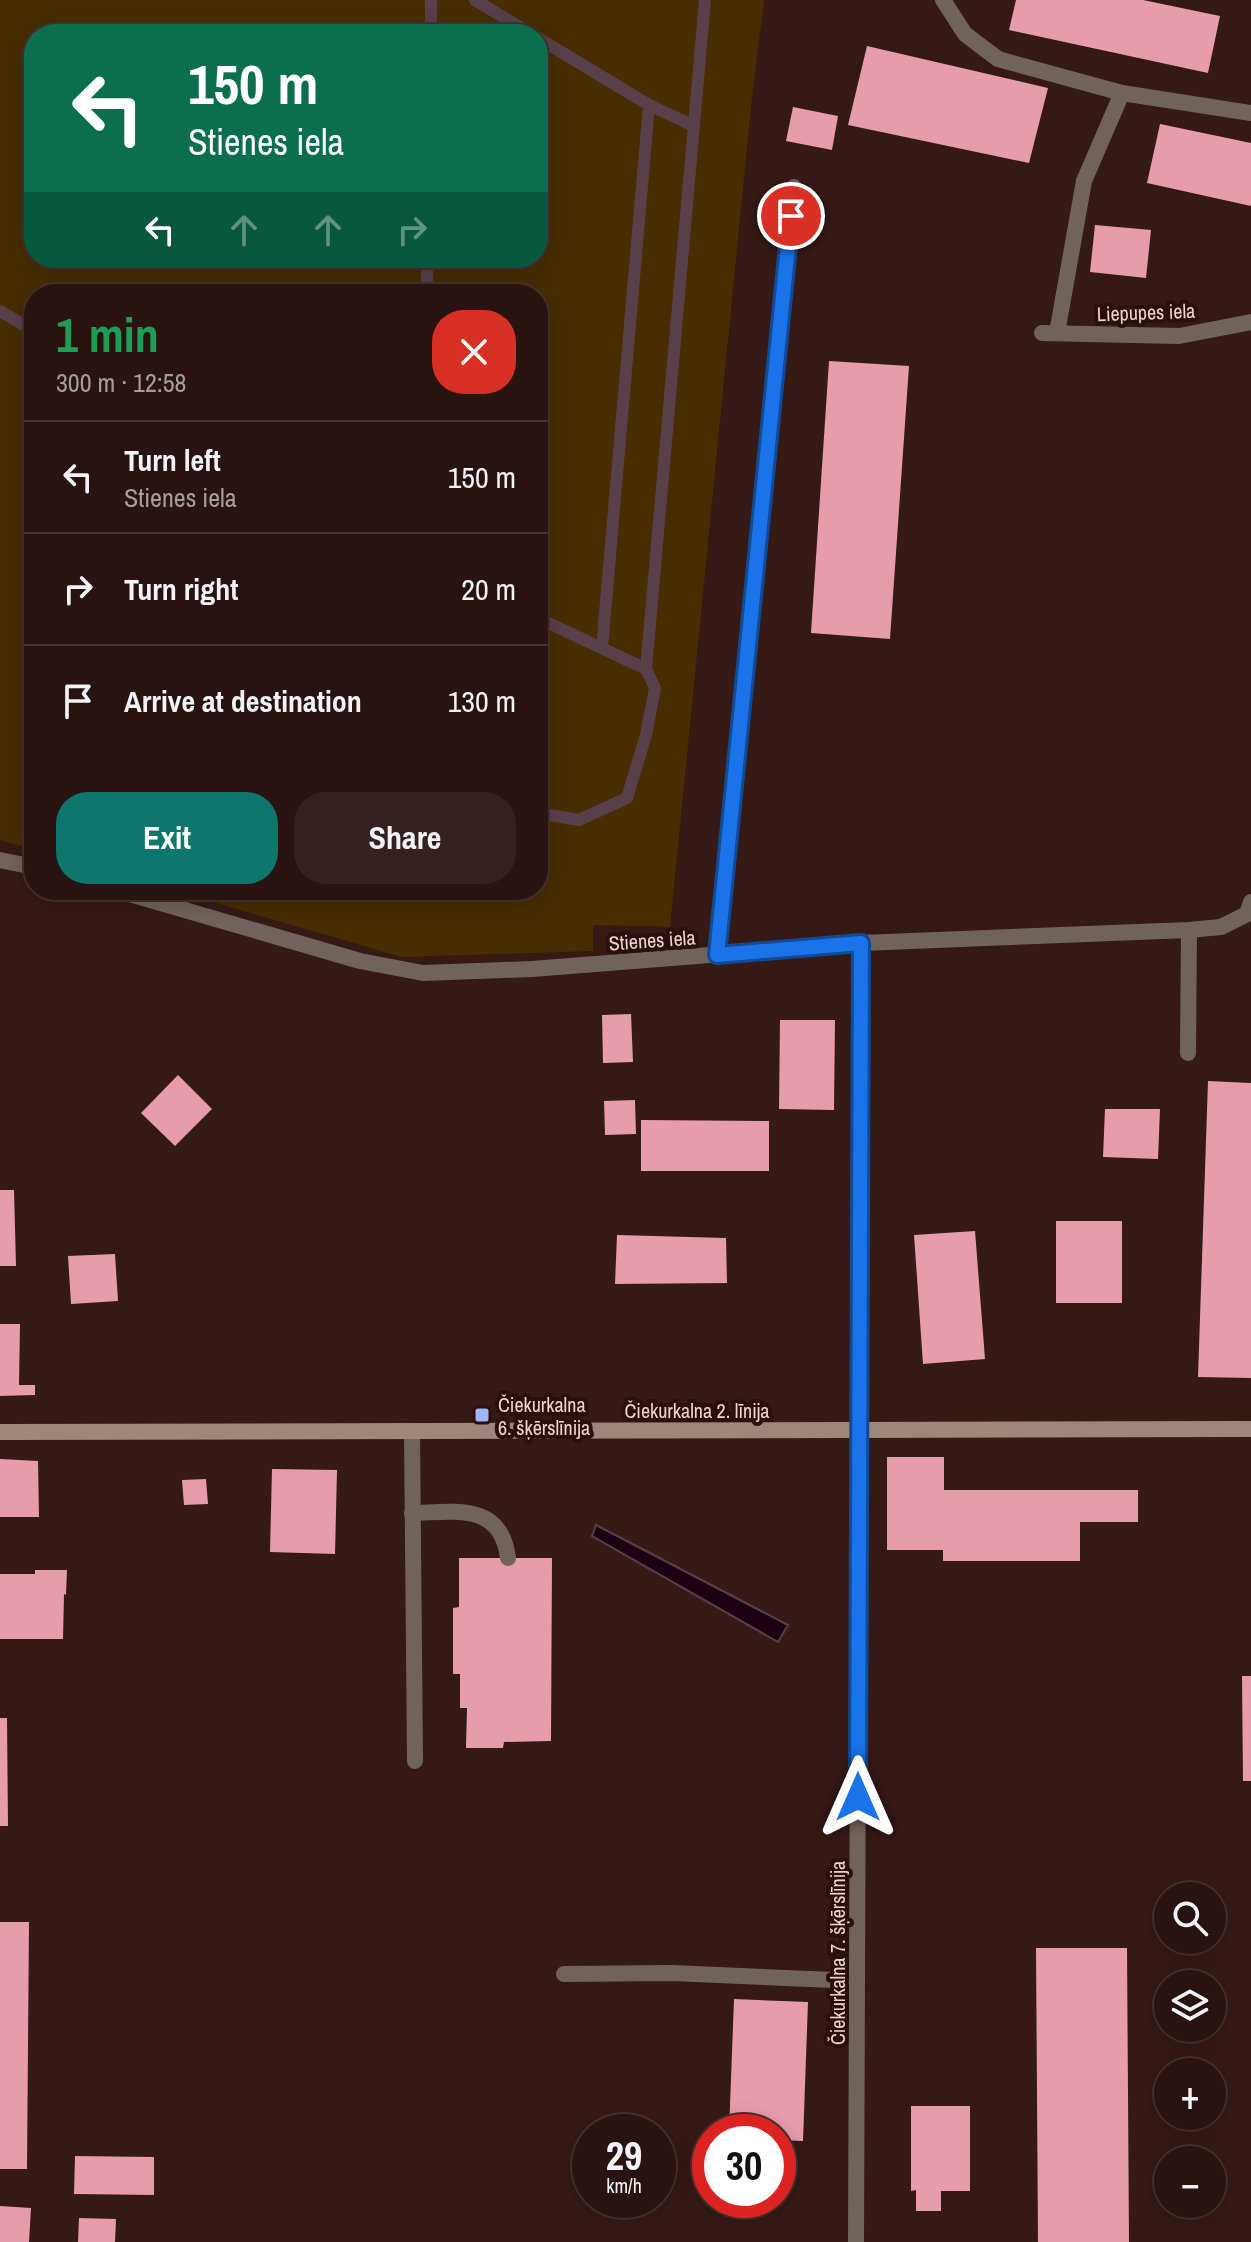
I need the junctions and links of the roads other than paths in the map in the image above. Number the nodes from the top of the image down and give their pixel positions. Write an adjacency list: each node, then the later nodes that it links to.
1 (943, 0): 2 (street)
2 (1122, 93): 3 (street); 5 (street, Liepupes iela)
3 (1251, 113)
4 (794, 187): 12 (street)
5 (1251, 322)
6 (0, 860): 7 (street)
7 (24, 865)
8 (150, 900): 12 (street, Stienes iela)
9 (1249, 908): 10 (street, Stienes iela)
10 (1189, 930): 11 (street, Stienes iela); 13 (street)
11 (861, 943): 12 (street, Stienes iela); 15 (street, Čiekurkalna 7. šķērslīnija)
12 (717, 955)
13 (1188, 1053)
14 (1251, 1429): 15 (street, Čiekurkalna 2. līnija)
15 (860, 1430): 17 (street, Čiekurkalna 2. līnija); 22 (street, Čiekurkalna 7. šķērslīnija)
16 (0, 1432): 17 (street, Čiekurkalna 2. līnija)
17 (412, 1432): 18 (street)
18 (412, 1513): 19 (street); 20 (street)
19 (508, 1558)
20 (415, 1761)
21 (564, 1974): 22 (street)
22 (857, 1981): 23 (street, Čiekurkalna 7. šķērslīnija)
23 (856, 2242)

